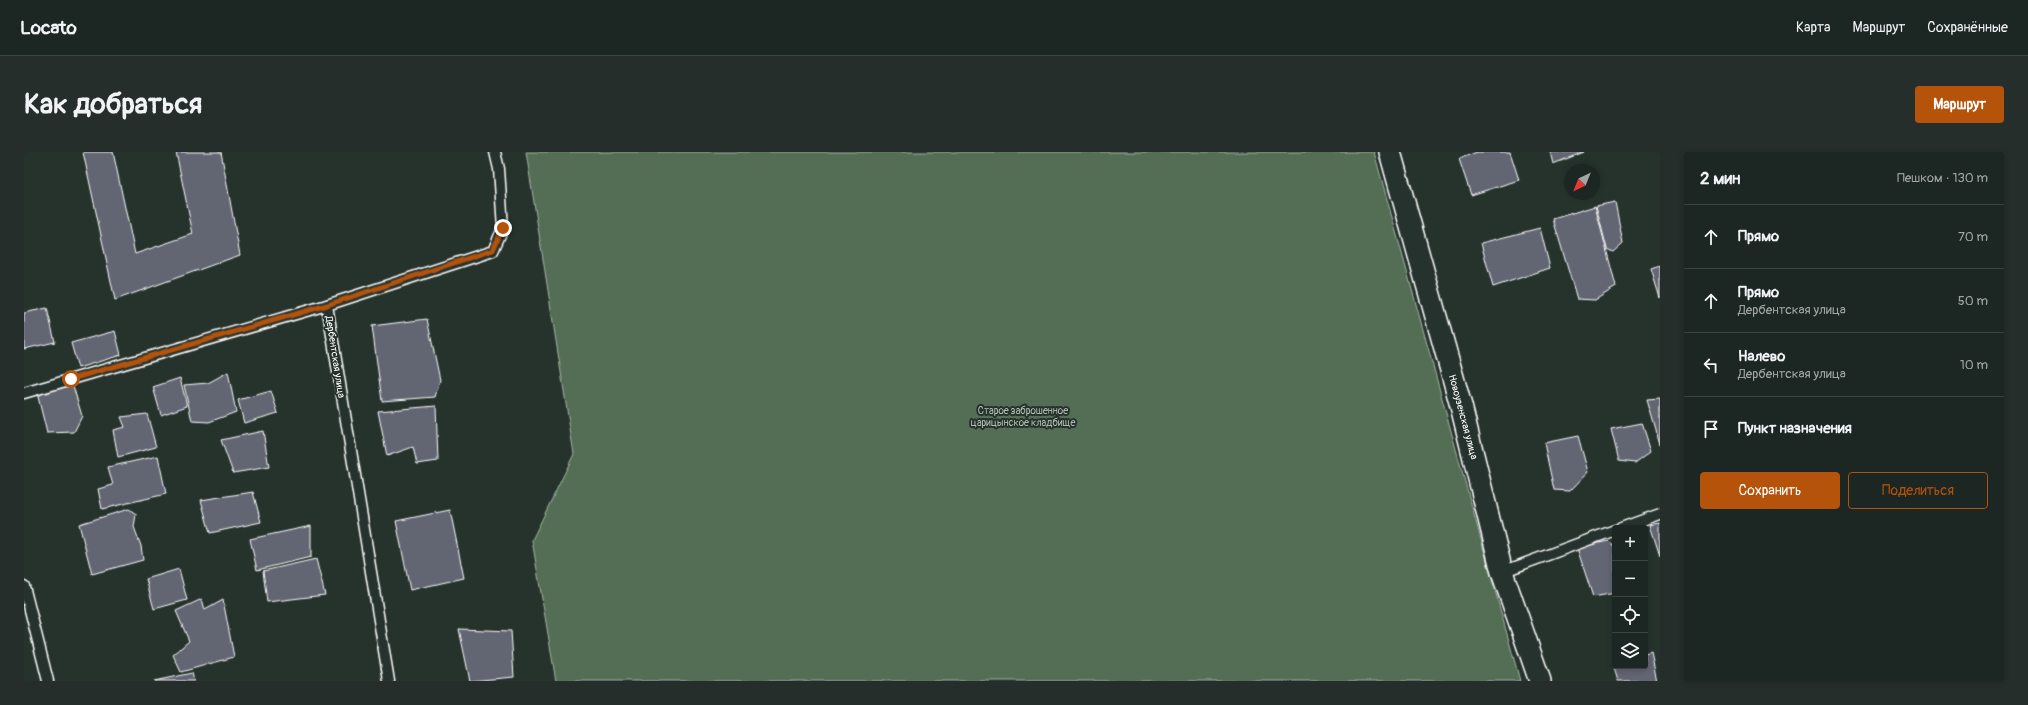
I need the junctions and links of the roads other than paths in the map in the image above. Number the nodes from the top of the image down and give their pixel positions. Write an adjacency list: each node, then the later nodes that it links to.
1 (495, 152): 3 (lane, Дербентская улица)
2 (1390, 152): 8 (street, Новоузенская улица)
3 (327, 305): 4 (lane); 11 (lane, Дербентская улица)
4 (24, 393)
5 (1660, 514): 6 (lane)
6 (1629, 525)
7 (1612, 531): 8 (lane)
8 (1502, 572): 12 (street, Новоузенская улица)
9 (24, 586): 10 (lane)
10 (48, 681)
11 (389, 681)
12 (1540, 681)

